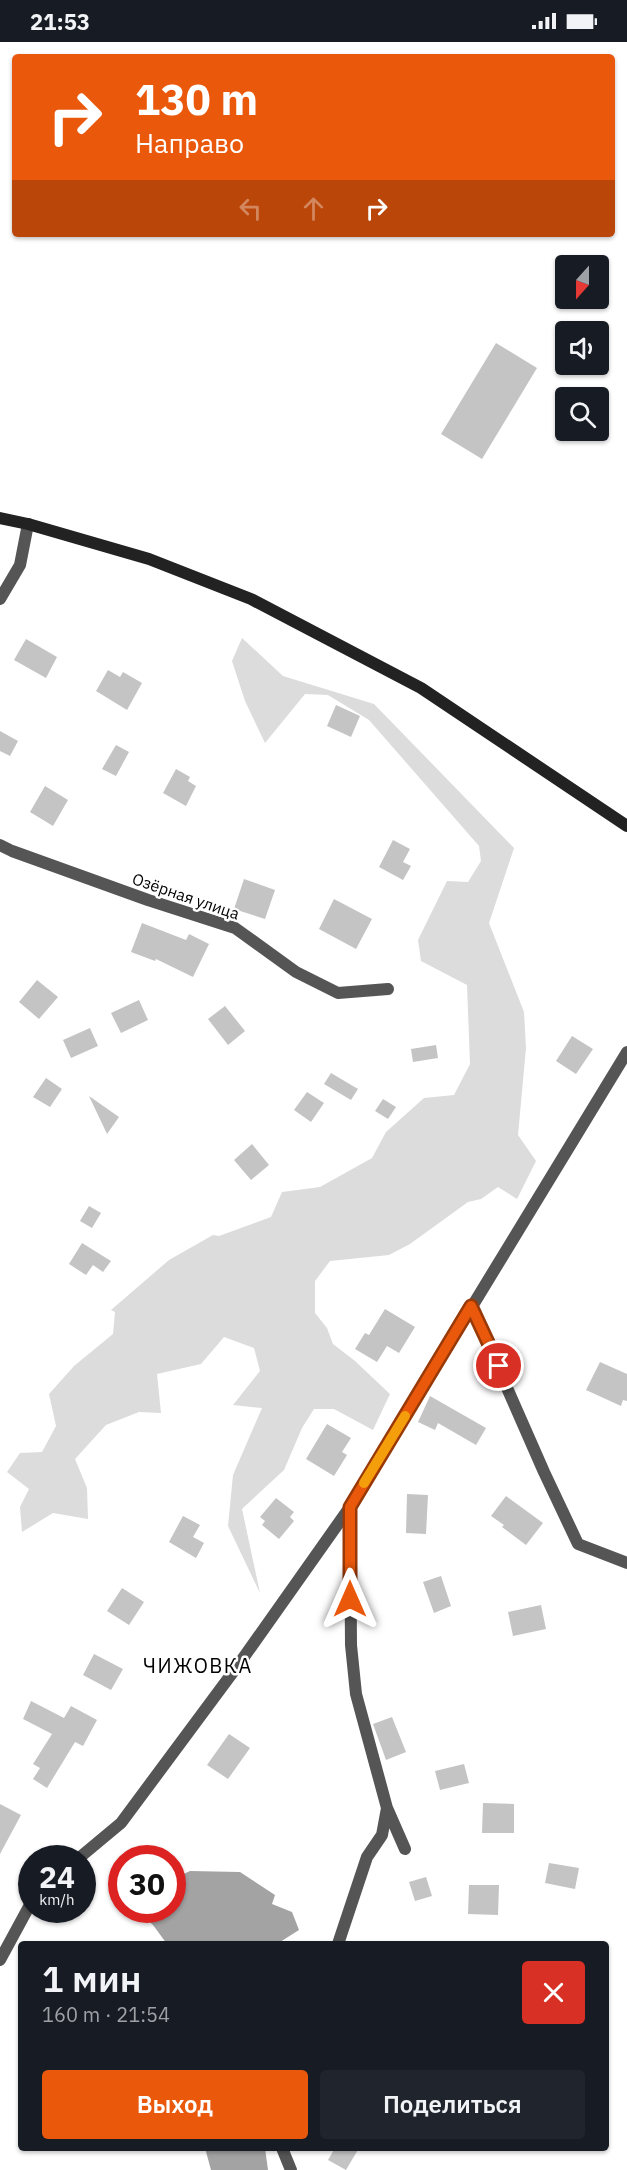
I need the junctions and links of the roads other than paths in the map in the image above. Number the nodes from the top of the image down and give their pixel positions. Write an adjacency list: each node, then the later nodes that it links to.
1 (0, 518): 2 (street)
2 (28, 524): 3 (street); 4 (street)
3 (0, 599)
4 (627, 826)
5 (0, 844): 6 (street, Озёрная улица)
6 (388, 989)
7 (627, 1052): 8 (street)
8 (471, 1306): 9 (street); 10 (street)
9 (350, 1507): 11 (street); 12 (street)
10 (627, 1563)
11 (387, 1808): 13 (street); 15 (street)
12 (96, 1845)
13 (405, 1849)
14 (20, 1923): 16 (street)
15 (339, 1941)
16 (0, 1960)
17 (283, 2151): 18 (street)
18 (291, 2170)

